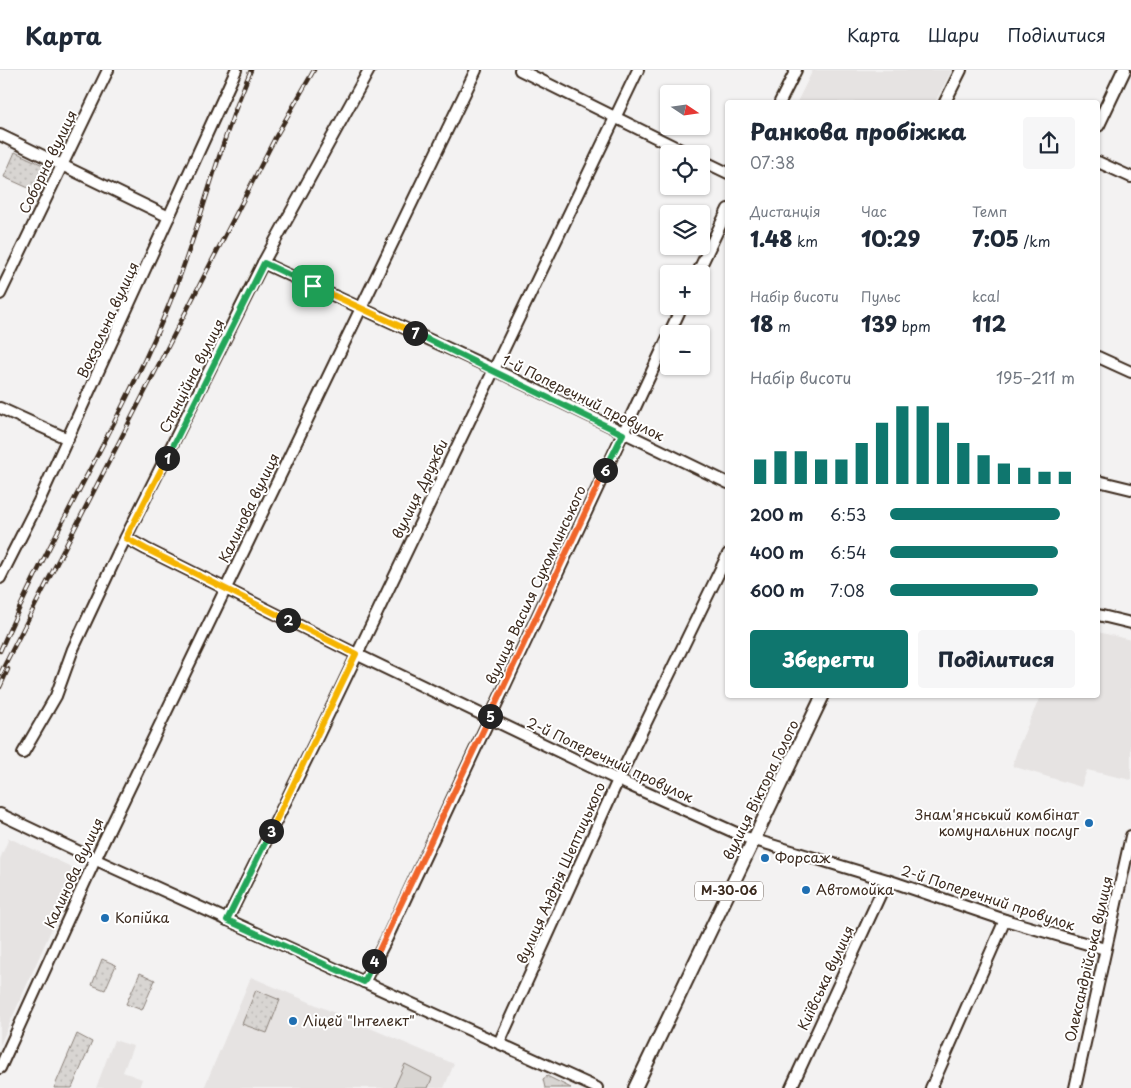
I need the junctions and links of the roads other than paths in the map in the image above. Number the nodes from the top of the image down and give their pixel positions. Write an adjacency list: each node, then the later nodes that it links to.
1 (108, 70): 18 (street, Соборна вулиця)
2 (236, 70): 22 (street, Вокзальна вулиця)
3 (369, 70): 23 (street, Станційна вулиця)
4 (476, 70): 26 (street, Калинова вулиця)
5 (520, 70): 12 (street)
6 (638, 70): 12 (street, вулиця Дружби)
7 (796, 70): 10 (street)
8 (960, 70): 11 (street)
9 (1124, 70): 13 (main road)
10 (781, 100)
11 (946, 100)
12 (614, 117): 15 (street); 29 (street, вулиця Дружби)
13 (1100, 121)
14 (0, 135): 18 (street)
15 (671, 145)
16 (1100, 163): 20 (street)
17 (710, 164): 19 (street)
18 (62, 165): 22 (street); 25 (street, Соборна вулиця)
19 (725, 172)
20 (1131, 177)
21 (725, 215): 24 (street)
22 (169, 217): 33 (street, Вокзальна вулиця)
23 (264, 263): 26 (street, 1-й Поперечний провулок); 37 (street, Станційна вулиця)
24 (701, 265)
25 (0, 294)
26 (362, 308): 29 (street, 1-й Поперечний провулок); 40 (street, Калинова вулиця)
27 (660, 354): 32 (street, вулиця Василя Сухомлинського)
28 (1100, 358): 30 (street)
29 (493, 370): 32 (street, 1-й Поперечний провулок); 43 (street, вулиця Дружби)
30 (1131, 372)
31 (0, 408): 33 (street)
32 (623, 434): 35 (street, 1-й Поперечний провулок); 45 (street, вулиця Василя Сухомлинського)
33 (68, 439): 39 (street, Вокзальна вулиця)
34 (1100, 481): 36 (street)
35 (725, 482)
36 (1131, 488)
37 (126, 538): 40 (street, 2-й Поперечний провулок); 46 (street, Станційна вулиця)
38 (725, 560): 47 (street, вулиця Андрія Шептицького)
39 (0, 578)
40 (225, 588): 43 (street, 2-й Поперечний провулок); 51 (street, Калинова вулиця)
41 (1100, 615): 42 (street)
42 (1131, 623)
43 (356, 654): 45 (street, 2-й Поперечний провулок); 53 (street, вулиця Дружби)
44 (822, 698): 50 (main road, вулиця Віктора Голого / М-30-06)
45 (489, 718): 47 (street, 2-й Поперечний провулок); 56 (street, вулиця Василя Сухомлинського)
46 (23, 753)
47 (618, 780): 50 (street, 2-й Поперечний провулок); 57 (street, вулиця Андрія Шептицького)
48 (0, 814): 51 (street)
49 (1131, 836): 55 (street, Олександрійська вулиця)
50 (753, 840): 52 (street, 2-й Поперечний провулок); 60 (main road, вулиця Віктора Голого / М-30-06)
51 (95, 859): 53 (street); 58 (street, Калинова вулиця)
52 (886, 880): 54 (street, 2-й Поперечний провулок); 61 (street, Київська вулиця)
53 (227, 920): 56 (street)
54 (1006, 920): 55 (street, 2-й Поперечний провулок); 62 (street)
55 (1105, 949): 63 (street, Олександрійська вулиця)
56 (364, 982): 57 (street)
57 (499, 1043): 59 (street)
58 (0, 1068)
59 (597, 1088)
60 (635, 1088)
61 (791, 1088)
62 (931, 1088)
63 (1075, 1088)

